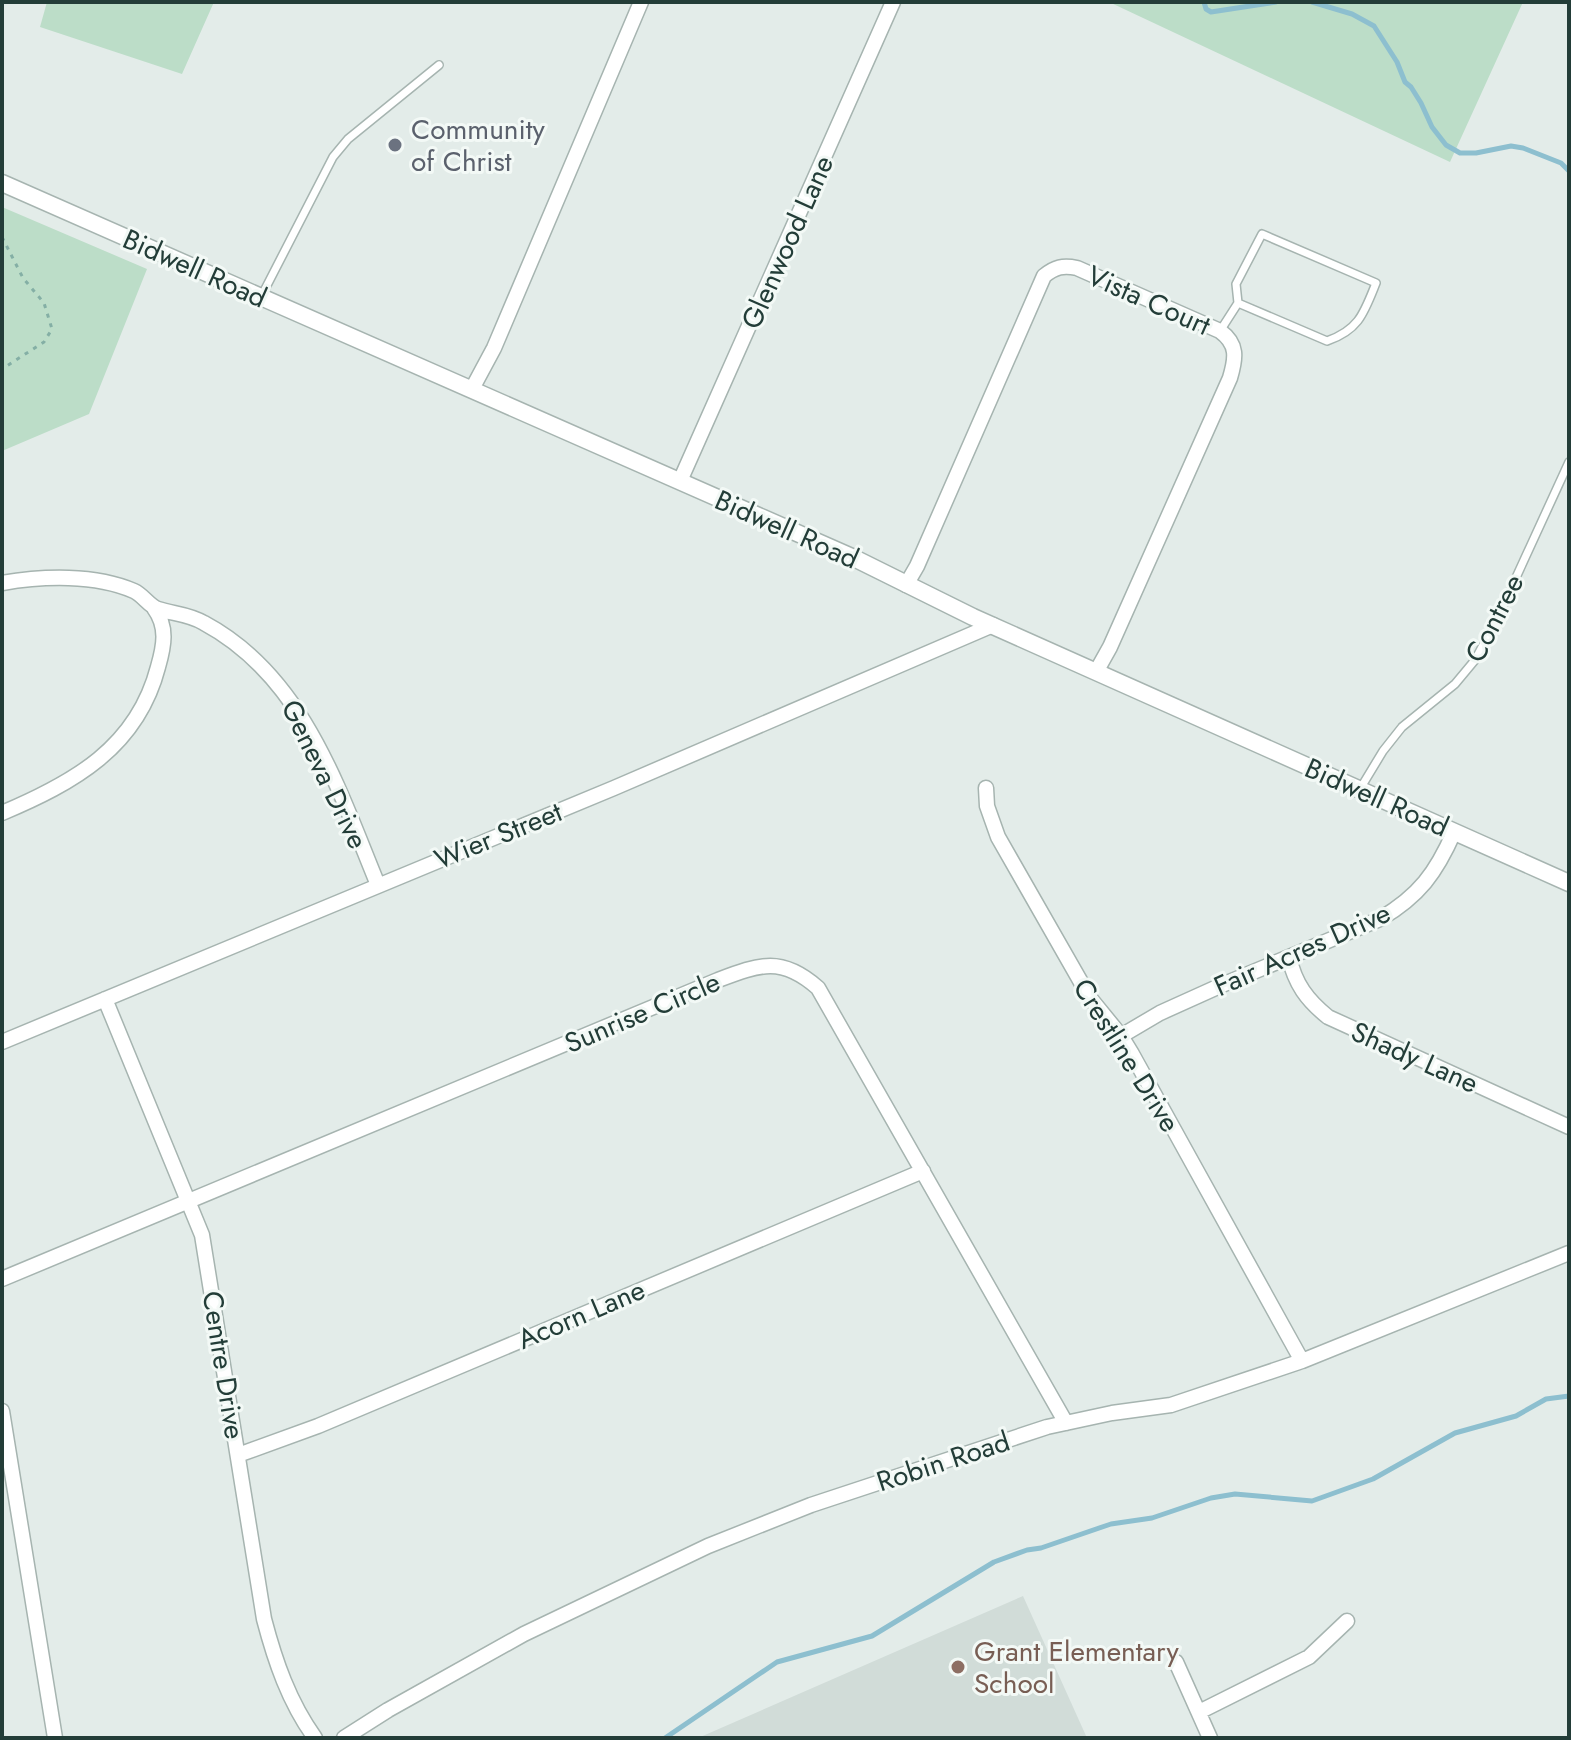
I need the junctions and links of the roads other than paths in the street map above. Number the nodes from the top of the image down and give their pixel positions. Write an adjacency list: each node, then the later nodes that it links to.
1 (641, 2): 8 (street)
2 (893, 2): 10 (street, Glenwood Lane)
3 (439, 65): 5 (lane)
4 (2, 183): 5 (street, Bidwell Road)
5 (261, 297): 8 (street, Bidwell Road)
6 (1238, 303): 6 (lane); 7 (lane)
7 (1220, 331): 12 (street, Vista Court); 15 (street, Vista Court)
8 (472, 389): 10 (street, Bidwell Road)
9 (1569, 462): 17 (lane, Contree)
10 (680, 481): 12 (street, Bidwell Road)
11 (2, 583): 13 (street, Geneva Drive)
12 (906, 585): 14 (street, Bidwell Road)
13 (154, 608): 18 (street); 21 (street, Geneva Drive)
14 (993, 625): 15 (street, Bidwell Road); 21 (street, Wier Street)
15 (1096, 672): 17 (street, Bidwell Road)
16 (986, 788): 24 (street, Crestline Drive)
17 (1360, 789): 19 (street, Bidwell Road)
18 (2, 813)
19 (1454, 832): 20 (street, Bidwell Road); 22 (street, Fair Acres Drive)
20 (1569, 883)
21 (378, 885): 23 (street, Wier Street)
22 (1289, 957): 24 (street, Fair Acres Drive); 26 (street, Shady Lane)
23 (105, 999): 25 (street, Wier Street); 28 (street, Centre Drive)
24 (1121, 1036): 31 (street, Crestline Drive)
25 (2, 1042)
26 (1569, 1127)
27 (923, 1171): 28 (street, Sunrise Circle); 33 (street, Sunrise Circle); 34 (street, Acorn Lane)
28 (189, 1201): 30 (street, Sunrise Circle); 34 (street, Centre Drive)
29 (1569, 1253): 31 (street, Robin Road)
30 (2, 1279)
31 (1302, 1361): 33 (street, Robin Road)
32 (2, 1411): 38 (street)
33 (1066, 1423): 40 (street, Robin Road)
34 (238, 1455): 39 (street, Centre Drive)
35 (1347, 1621): 37 (street)
36 (1176, 1662): 37 (street)
37 (1199, 1712): 41 (street)
38 (55, 1738)
39 (315, 1738)
40 (344, 1738)
41 (1210, 1738)

